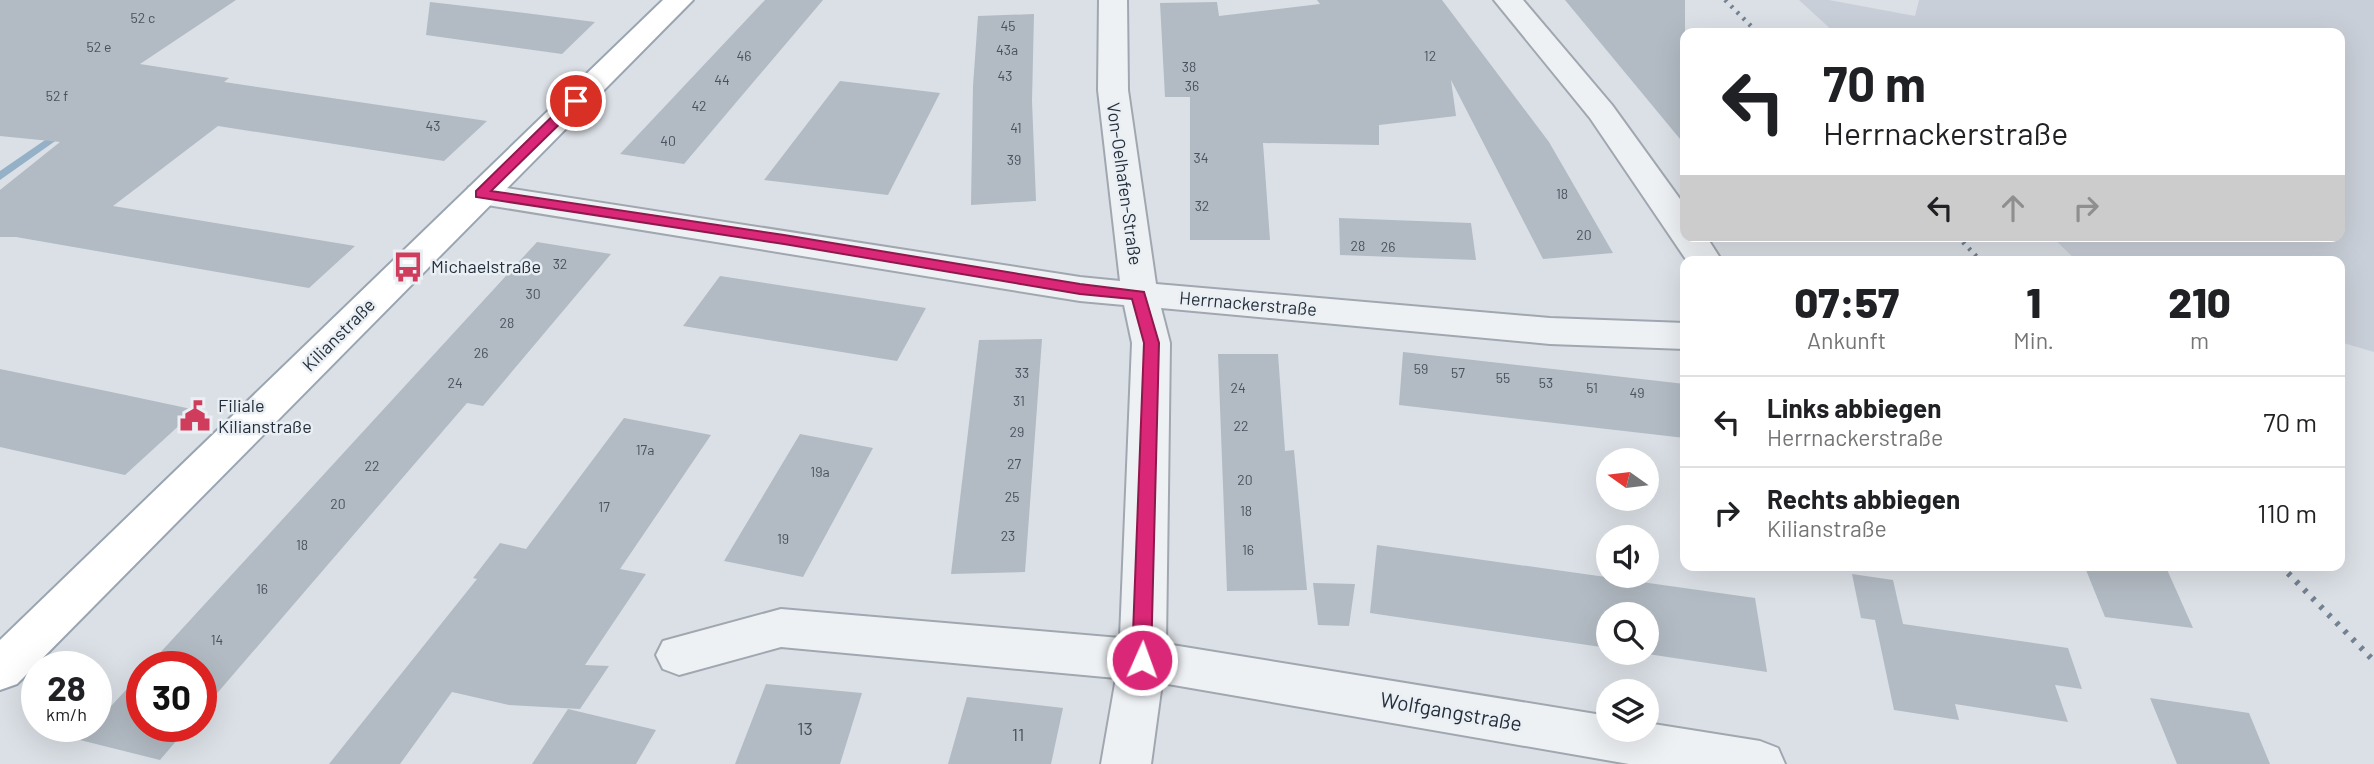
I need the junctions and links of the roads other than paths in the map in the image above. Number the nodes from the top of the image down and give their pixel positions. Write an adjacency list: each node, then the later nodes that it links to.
1 (679, 0): 4 (main road, Kilianstraße)
2 (1113, 0): 6 (street, Von-Oelhafen-Straße)
3 (1508, 0): 5 (street)
4 (481, 194): 6 (street, Herrnackerstraße); 10 (main road, Kilianstraße)
5 (1680, 223)
6 (1139, 295): 7 (street, Herrnackerstraße); 9 (street, Von-Oelhafen-Straße)
7 (1680, 336)
8 (678, 655): 9 (street)
9 (1142, 660): 11 (street, Von-Oelhafen-Straße); 12 (street, Wolfgangstraße)
10 (0, 670)
11 (1126, 764)
12 (1760, 764)

